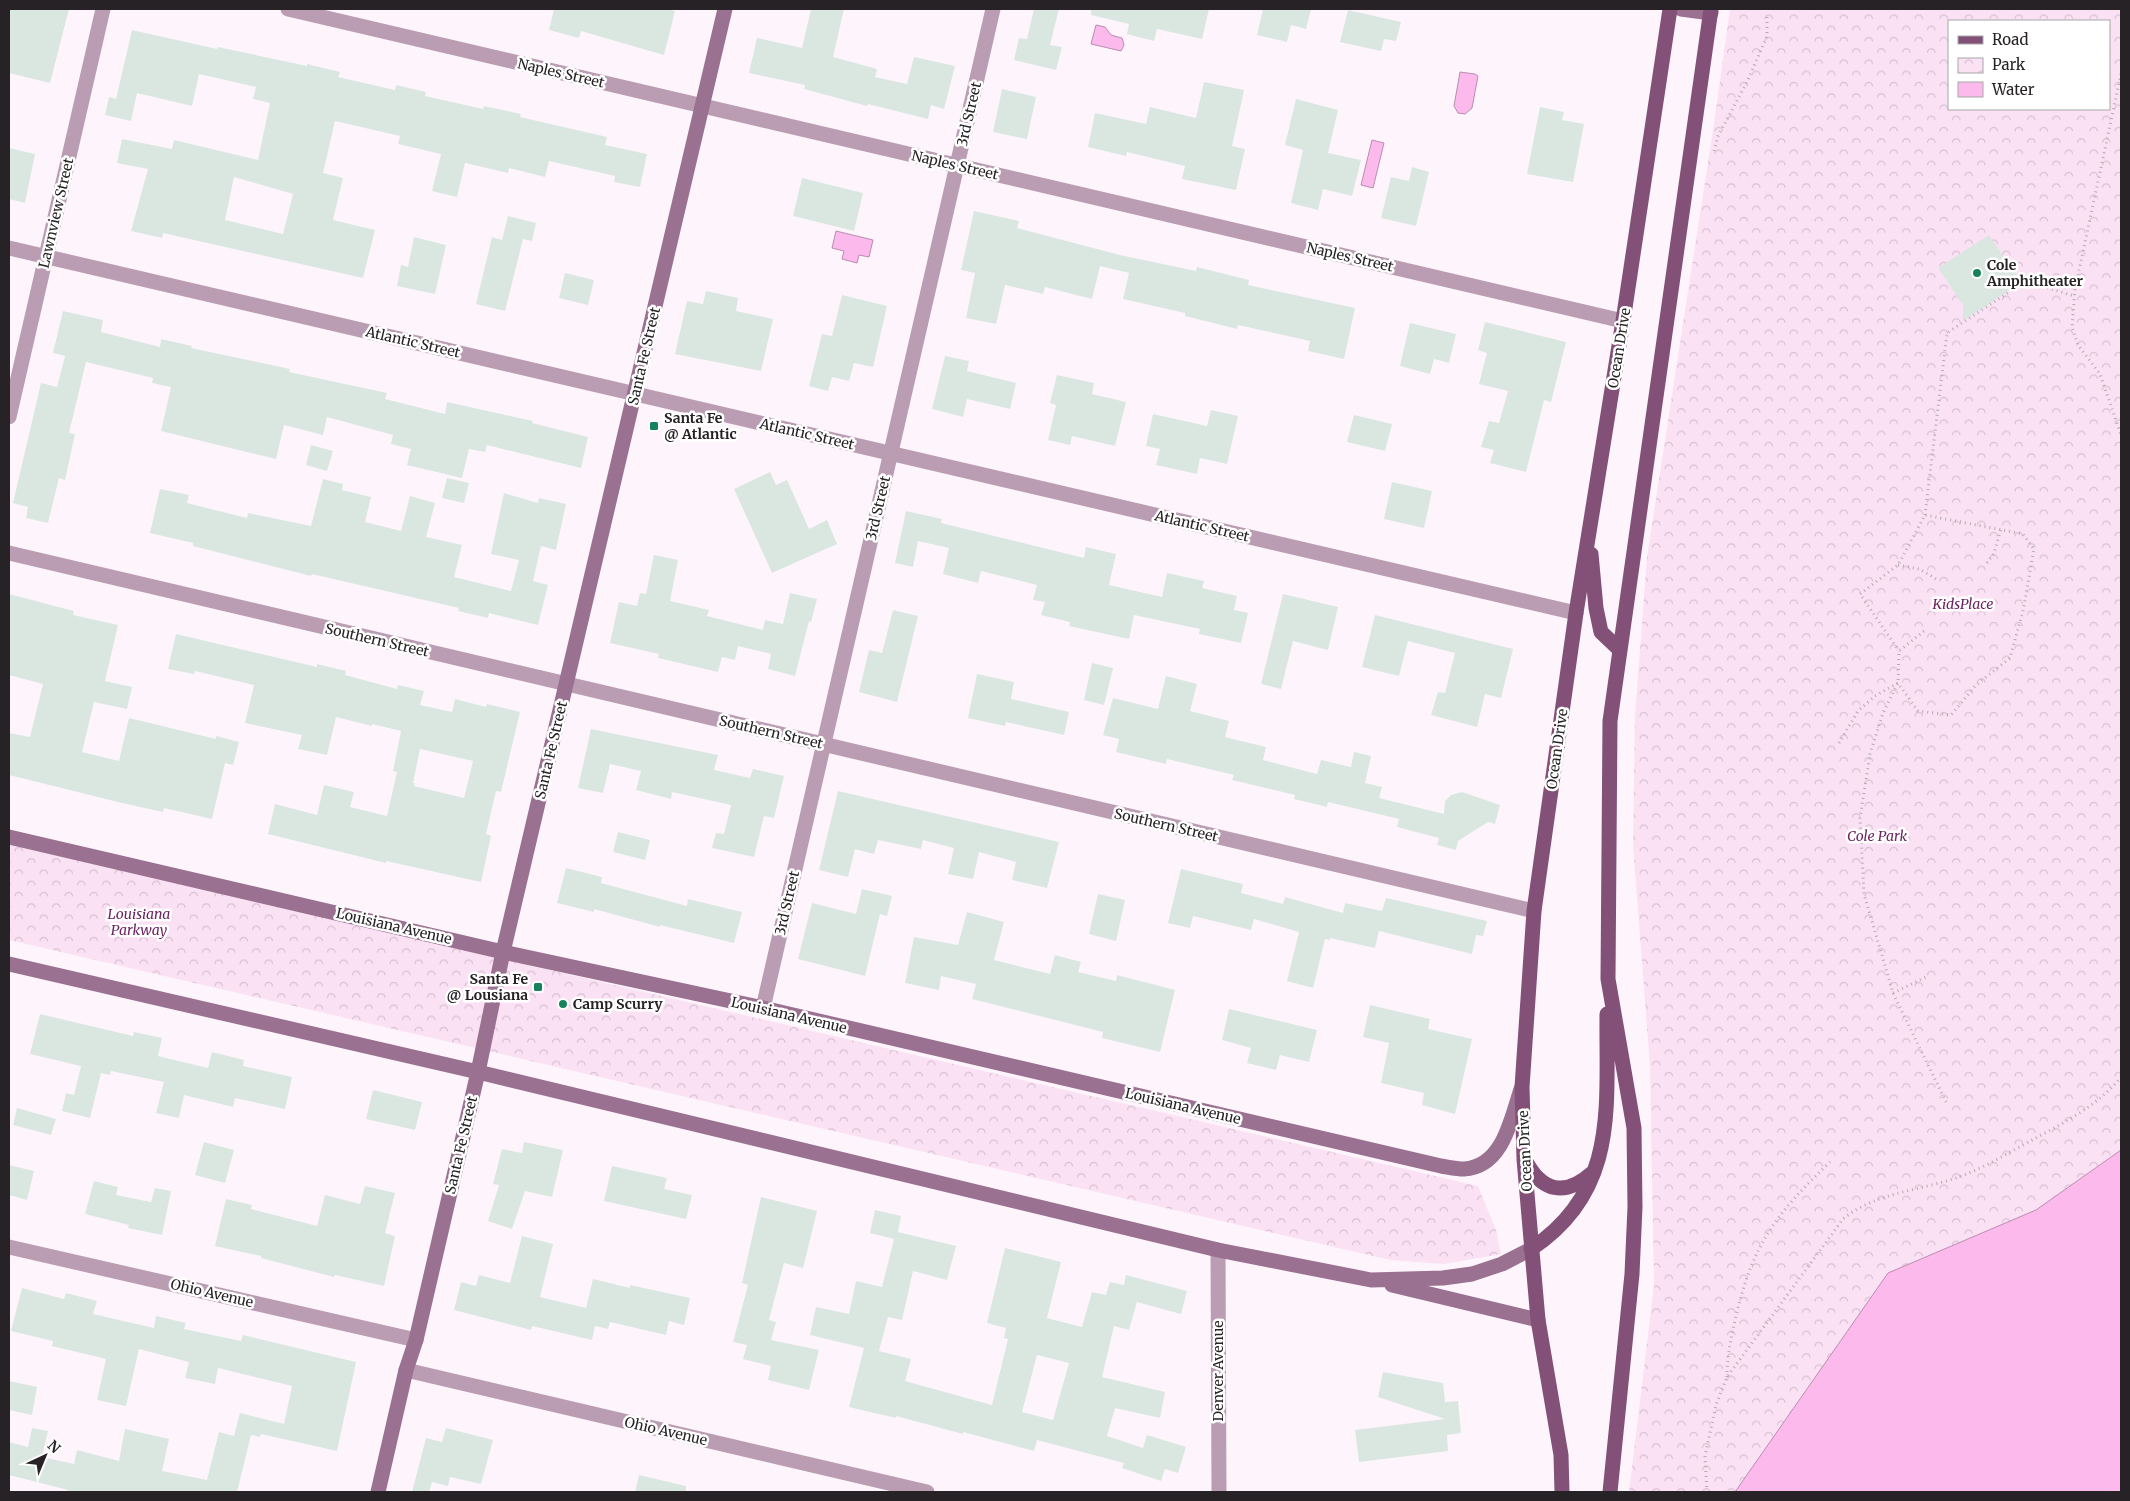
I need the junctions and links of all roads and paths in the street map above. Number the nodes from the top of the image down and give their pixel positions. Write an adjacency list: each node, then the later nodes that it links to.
1 (103, 9): 14 (street, Lawnview Street)
2 (288, 9): 10 (street, Naples Street)
3 (726, 9): 10 (main road, Santa Fe Street)
4 (993, 9): 12 (street, 3rd Street)
5 (1670, 9): 16 (main road, Ocean Drive)
6 (1681, 9): 7 (main road)
7 (1711, 11): 30 (main road)
8 (1767, 16): 11 (path)
9 (2121, 74): 15 (path)
10 (703, 106): 12 (street, Naples Street); 17 (main road, Santa Fe Street)
11 (1714, 151)
12 (957, 165): 16 (street, Naples Street); 20 (street, 3rd Street)
13 (9, 248): 14 (street, Atlantic Street)
14 (45, 256): 17 (street, Atlantic Street); 18 (street, Lawnview Street)
15 (2074, 296): 19 (path); 21 (path)
16 (1623, 321): 23 (main road, Ocean Drive)
17 (635, 394): 20 (street, Atlantic Street); 33 (main road, Santa Fe Street)
18 (9, 417)
19 (2121, 435)
20 (890, 453): 28 (street, Atlantic Street); 34 (street, 3rd Street)
21 (1925, 515): 22 (path); 26 (path)
22 (2001, 529): 25 (path); 32 (path)
23 (1589, 530): 28 (main road, Ocean Drive); 30 (main road)
24 (9, 553): 33 (street, Southern Street)
25 (1987, 563)
26 (1898, 565): 27 (path); 31 (path)
27 (1938, 580)
28 (1576, 613): 37 (main road, Ocean Drive)
29 (1924, 631): 31 (path)
30 (1620, 650): 41 (main road)
31 (1900, 650): 32 (path)
32 (1898, 682): 35 (path); 42 (path)
33 (566, 684): 34 (street, Southern Street); 38 (main road, Santa Fe Street)
34 (824, 744): 37 (street, Southern Street); 43 (street, 3rd Street)
35 (1839, 744)
36 (9, 837): 38 (main road, Louisiana Avenue)
37 (1534, 911): 46 (main road, Ocean Drive)
38 (502, 952): 43 (main road, Louisiana Avenue); 44 (main road, Santa Fe Street)
39 (9, 964): 44 (main road)
40 (1926, 977): 42 (path)
41 (1608, 979): 50 (main road); 63 (main road)
42 (1893, 993): 47 (path)
43 (763, 1008): 46 (main road, Louisiana Avenue)
44 (478, 1072): 53 (main road); 56 (main road, Santa Fe Street)
45 (2121, 1077): 58 (path)
46 (1522, 1087): 48 (main road, Ocean Drive)
47 (1946, 1102)
48 (1524, 1159): 50 (main road); 52 (main road, Ocean Drive)
49 (1830, 1162): 58 (path)
50 (1596, 1170): 52 (main road)
51 (9, 1247): 56 (street, Ohio Avenue)
52 (1531, 1249): 54 (main road); 55 (main road, Ocean Drive)
53 (1218, 1250): 54 (main road); 61 (street, Denver Avenue)
54 (1371, 1280): 55 (main road)
55 (1538, 1320): 62 (main road, Ocean Drive)
56 (416, 1340): 57 (main road, Santa Fe Street)
57 (406, 1370): 59 (main road, Santa Fe Street); 60 (street, Ohio Avenue)
58 (1726, 1377): 64 (path)
59 (378, 1492)
60 (927, 1492)
61 (1218, 1492)
62 (1562, 1492)
63 (1610, 1492)
64 (1707, 1492)

